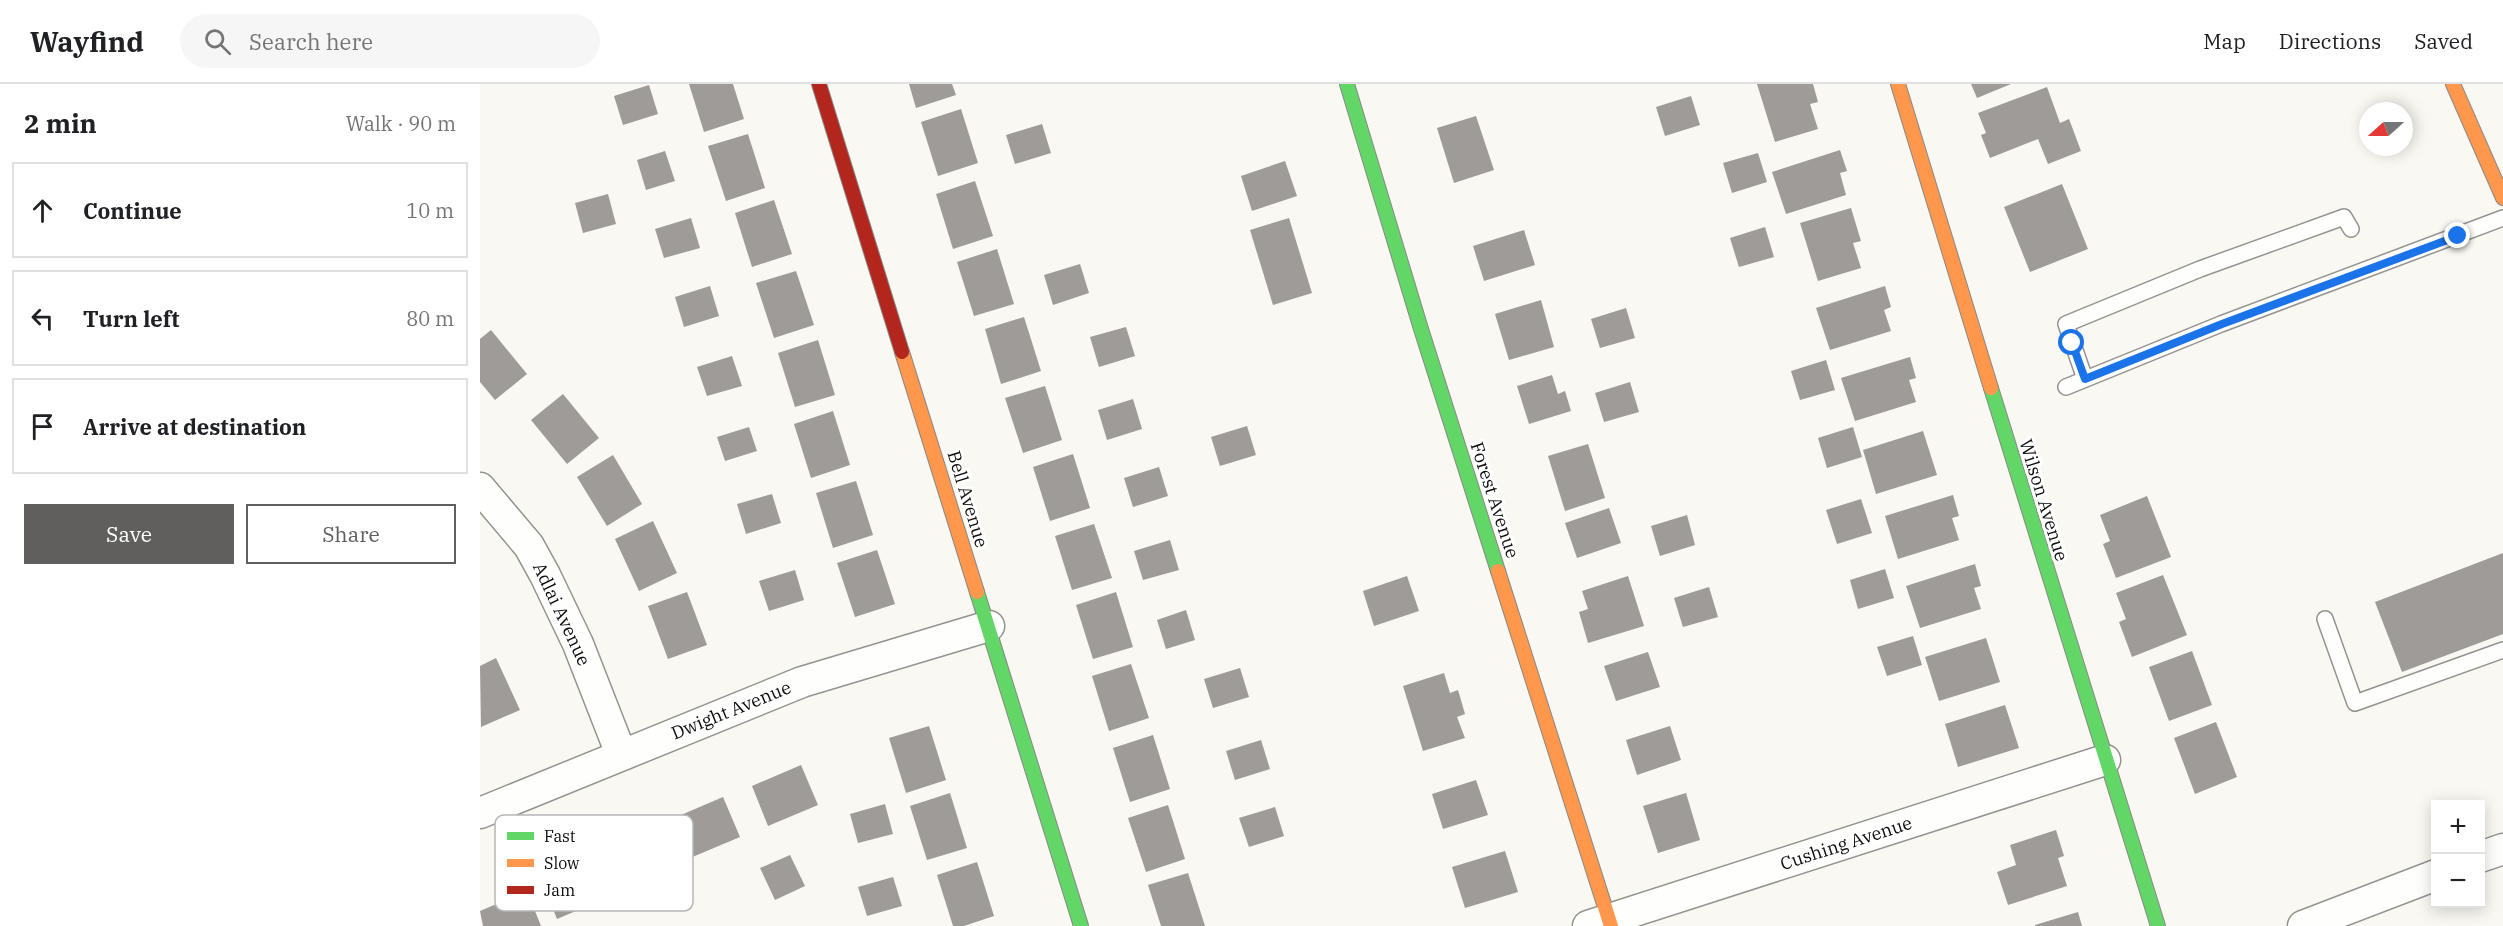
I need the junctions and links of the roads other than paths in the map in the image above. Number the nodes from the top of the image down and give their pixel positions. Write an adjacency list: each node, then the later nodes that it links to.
1 (819, 84): 12 (street, Bell Avenue)
2 (1347, 84): 20 (street, Forest Avenue)
3 (1898, 84): 15 (street, Wilson Avenue)
4 (2453, 84): 5 (street)
5 (2503, 198)
6 (2503, 218): 8 (lane)
7 (2350, 229): 8 (lane)
8 (2085, 379): 9 (lane)
9 (2066, 387)
10 (480, 489): 14 (street, Adlai Avenue)
11 (2325, 619): 13 (lane)
12 (989, 626): 14 (street, Dwight Avenue); 21 (street, Bell Avenue)
13 (2503, 650)
14 (621, 754): 16 (street, Dwight Avenue)
15 (2104, 760): 20 (street, Cushing Avenue); 22 (street, Wilson Avenue)
16 (480, 813)
17 (2503, 849): 18 (street)
18 (2485, 856)
19 (2431, 877): 23 (street)
20 (1603, 924)
21 (1081, 926)
22 (2158, 926)
23 (2303, 926)

